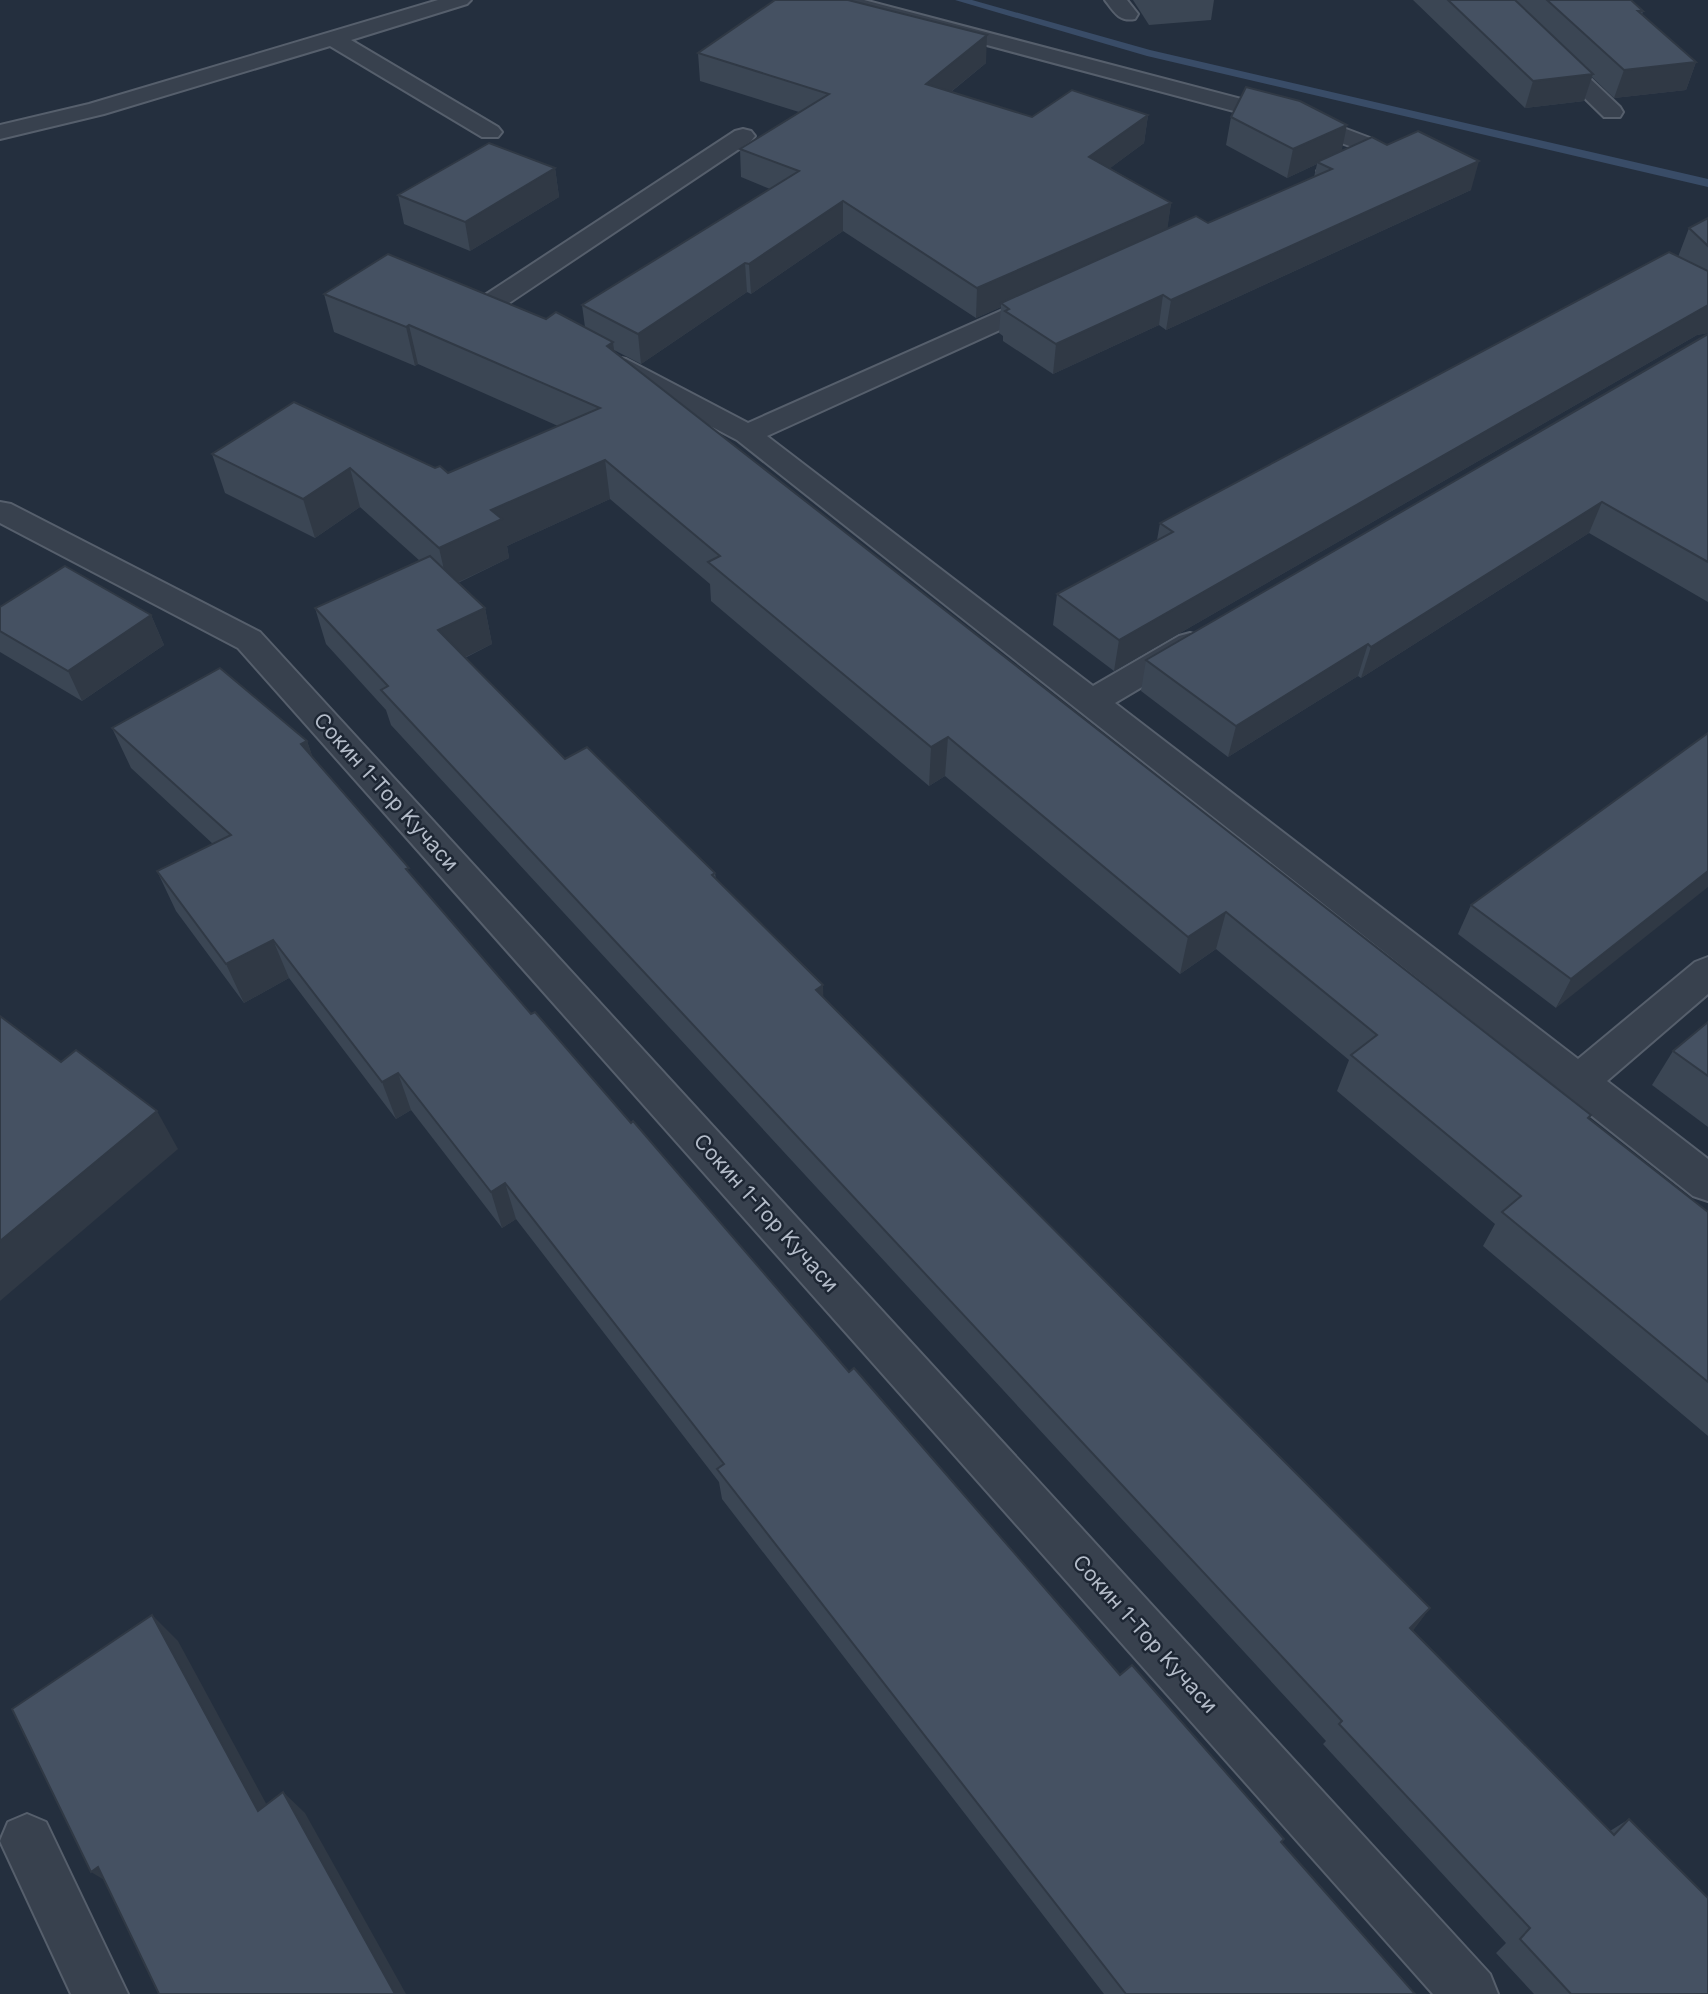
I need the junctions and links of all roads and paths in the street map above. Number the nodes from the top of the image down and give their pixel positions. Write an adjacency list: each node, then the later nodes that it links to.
1 (460, 0): 4 (street)
2 (840, 0): 9 (street)
3 (1495, 0): 5 (street)
4 (333, 38): 6 (street); 7 (street)
5 (1612, 112)
6 (0, 132)
7 (490, 132)
8 (743, 136): 11 (street)
9 (1303, 183)
10 (1075, 285): 13 (street)
11 (530, 320)
12 (590, 351): 13 (street)
13 (747, 434): 16 (street)
14 (0, 511): 22 (street, Сокин 1-Тор Kучаси)
15 (1220, 627): 16 (street)
16 (1089, 703): 18 (street)
17 (1708, 972): 18 (street)
18 (1578, 1082): 19 (street)
19 (1708, 1183)
20 (27, 1841): 21 (street)
21 (100, 1994)
22 (1470, 1994)

